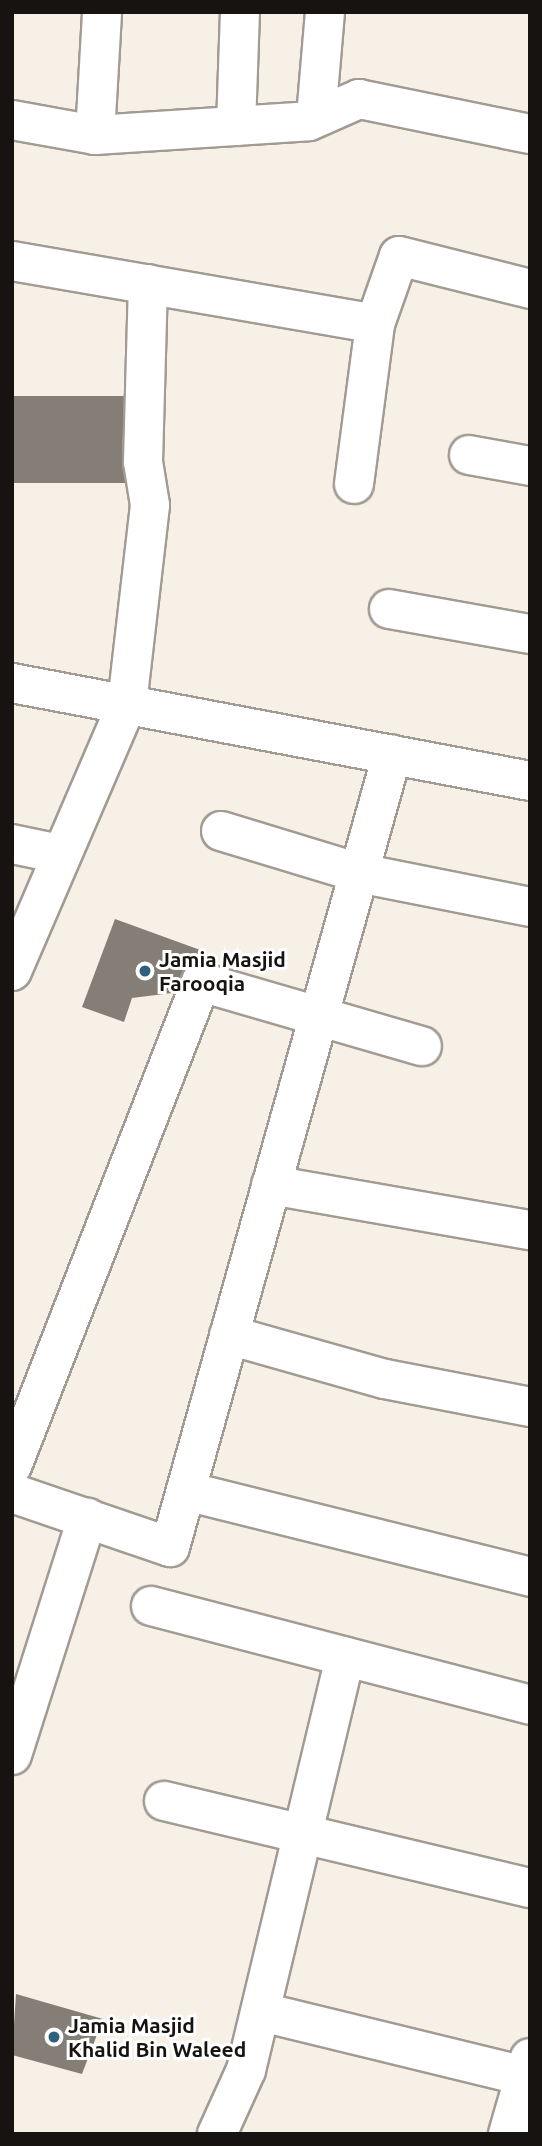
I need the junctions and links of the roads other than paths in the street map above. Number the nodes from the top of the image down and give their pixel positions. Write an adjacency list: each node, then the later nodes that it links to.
1 (102, 12): 8 (street)
2 (240, 12): 6 (street)
3 (325, 12): 4 (street)
4 (316, 117): 6 (street); 7 (street)
5 (12, 120): 8 (street)
6 (236, 126): 8 (street)
7 (530, 134)
8 (95, 135)
9 (12, 261): 10 (street)
10 (148, 284): 12 (street); 19 (street)
11 (530, 289): 12 (street)
12 (375, 324): 15 (street)
13 (469, 455): 14 (street)
14 (530, 466)
15 (354, 484)
16 (389, 608): 17 (street)
17 (530, 634)
18 (12, 683): 19 (street)
19 (127, 704): 20 (street); 24 (street)
20 (392, 755): 21 (street); 25 (street)
21 (530, 781)
22 (222, 831): 25 (street)
23 (12, 844): 24 (street)
24 (60, 854): 27 (street)
25 (359, 873): 26 (street); 28 (street)
26 (530, 907)
27 (12, 971)
28 (319, 1015): 29 (street); 30 (street); 34 (street)
29 (422, 1046)
30 (271, 1185): 31 (street); 32 (street)
31 (530, 1230)
32 (229, 1335): 33 (street); 35 (street)
33 (530, 1407)
34 (12, 1466)
35 (186, 1491): 37 (street); 38 (street)
36 (12, 1493): 37 (street)
37 (87, 1518): 42 (street)
38 (530, 1577)
39 (151, 1606): 40 (street)
40 (345, 1657): 41 (street); 44 (street)
41 (530, 1705)
42 (12, 1755)
43 (164, 1801): 44 (street)
44 (306, 1837): 45 (street); 46 (street)
45 (530, 1888)
46 (262, 2012): 47 (street); 48 (street)
47 (527, 2067): 49 (street)
48 (217, 2134)
49 (508, 2134)

